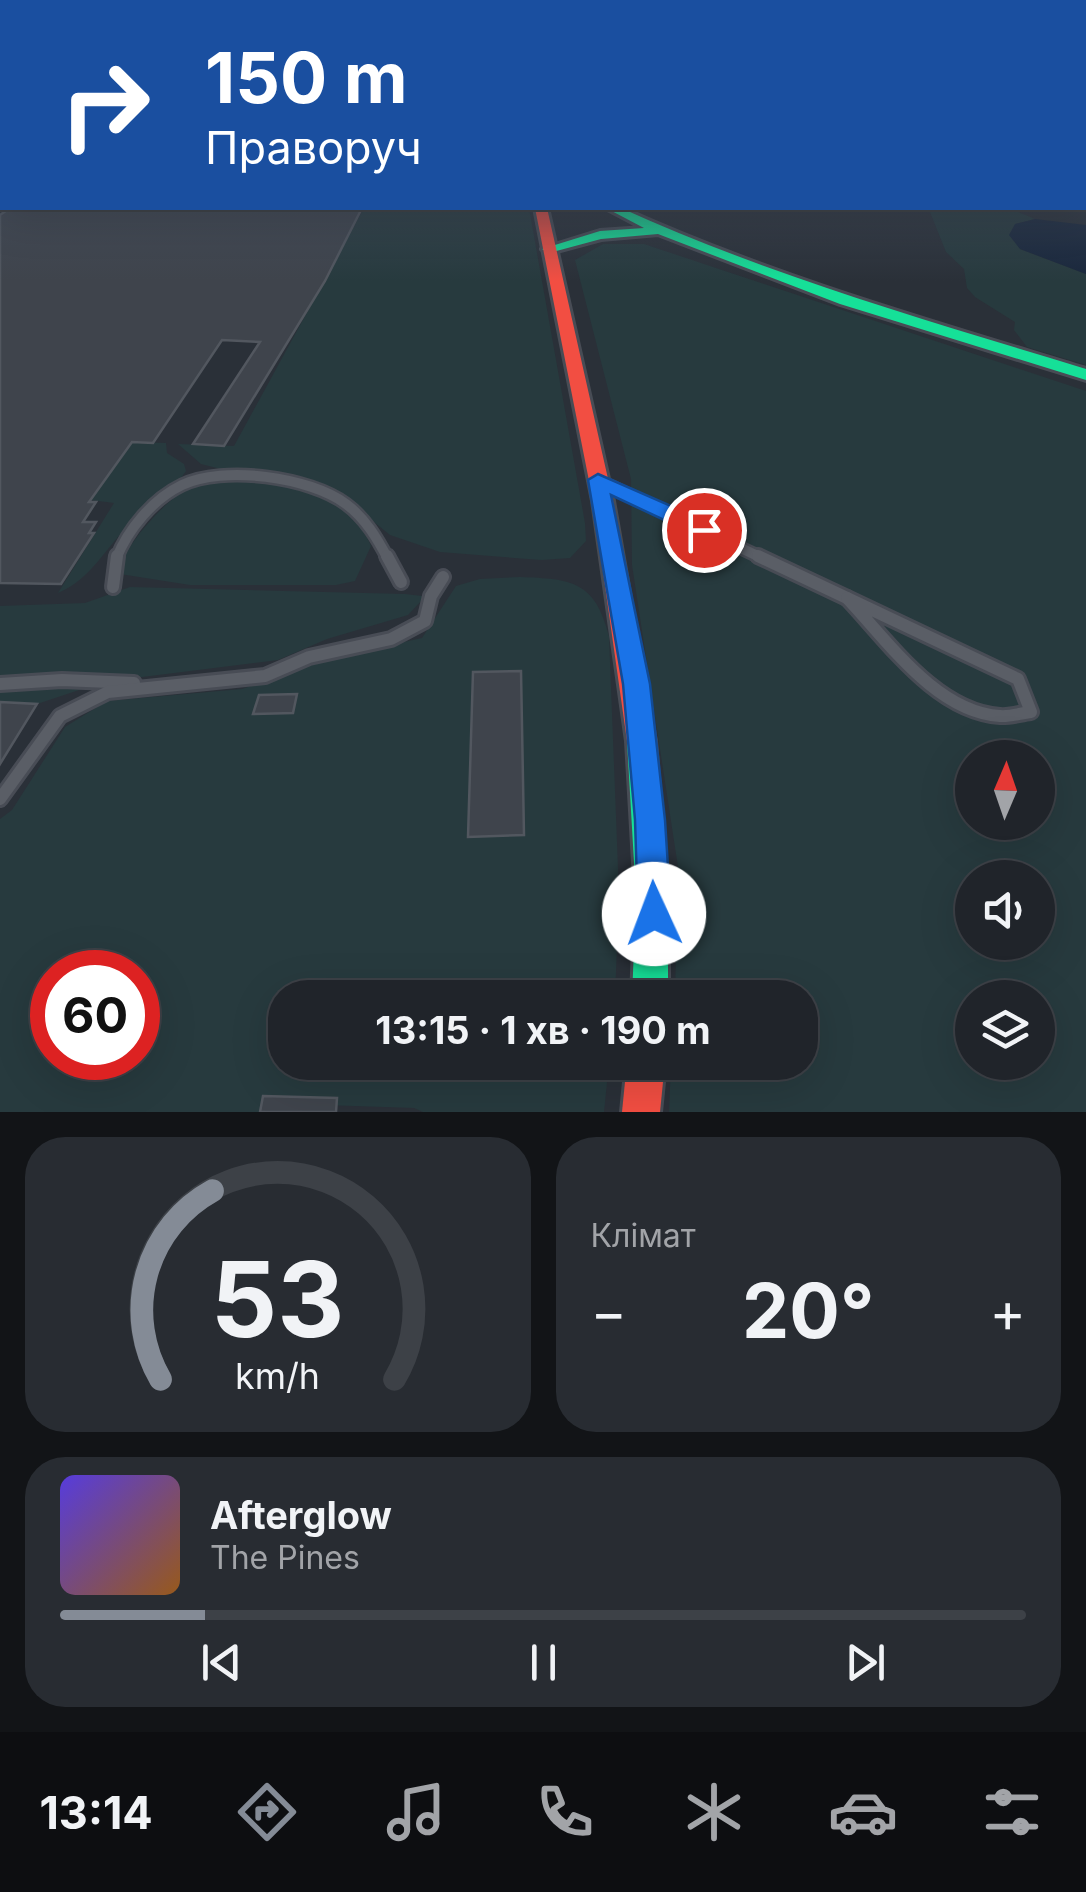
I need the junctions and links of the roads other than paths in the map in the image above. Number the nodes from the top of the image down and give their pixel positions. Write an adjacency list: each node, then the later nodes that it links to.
1 (540, 210): 4 (main road)
2 (616, 210): 3 (main road)
3 (659, 231): 4 (main road); 5 (main road)
4 (549, 249): 6 (main road)
5 (1086, 375)
6 (598, 480): 10 (lane); 14 (main road)
7 (443, 577): 12 (lane)
8 (400, 582): 9 (lane)
9 (113, 587)
10 (845, 596): 10 (lane)
11 (0, 684): 12 (lane)
12 (173, 685): 13 (lane)
13 (0, 799)
14 (651, 980)
15 (644, 1080): 16 (main road)
16 (641, 1112)

